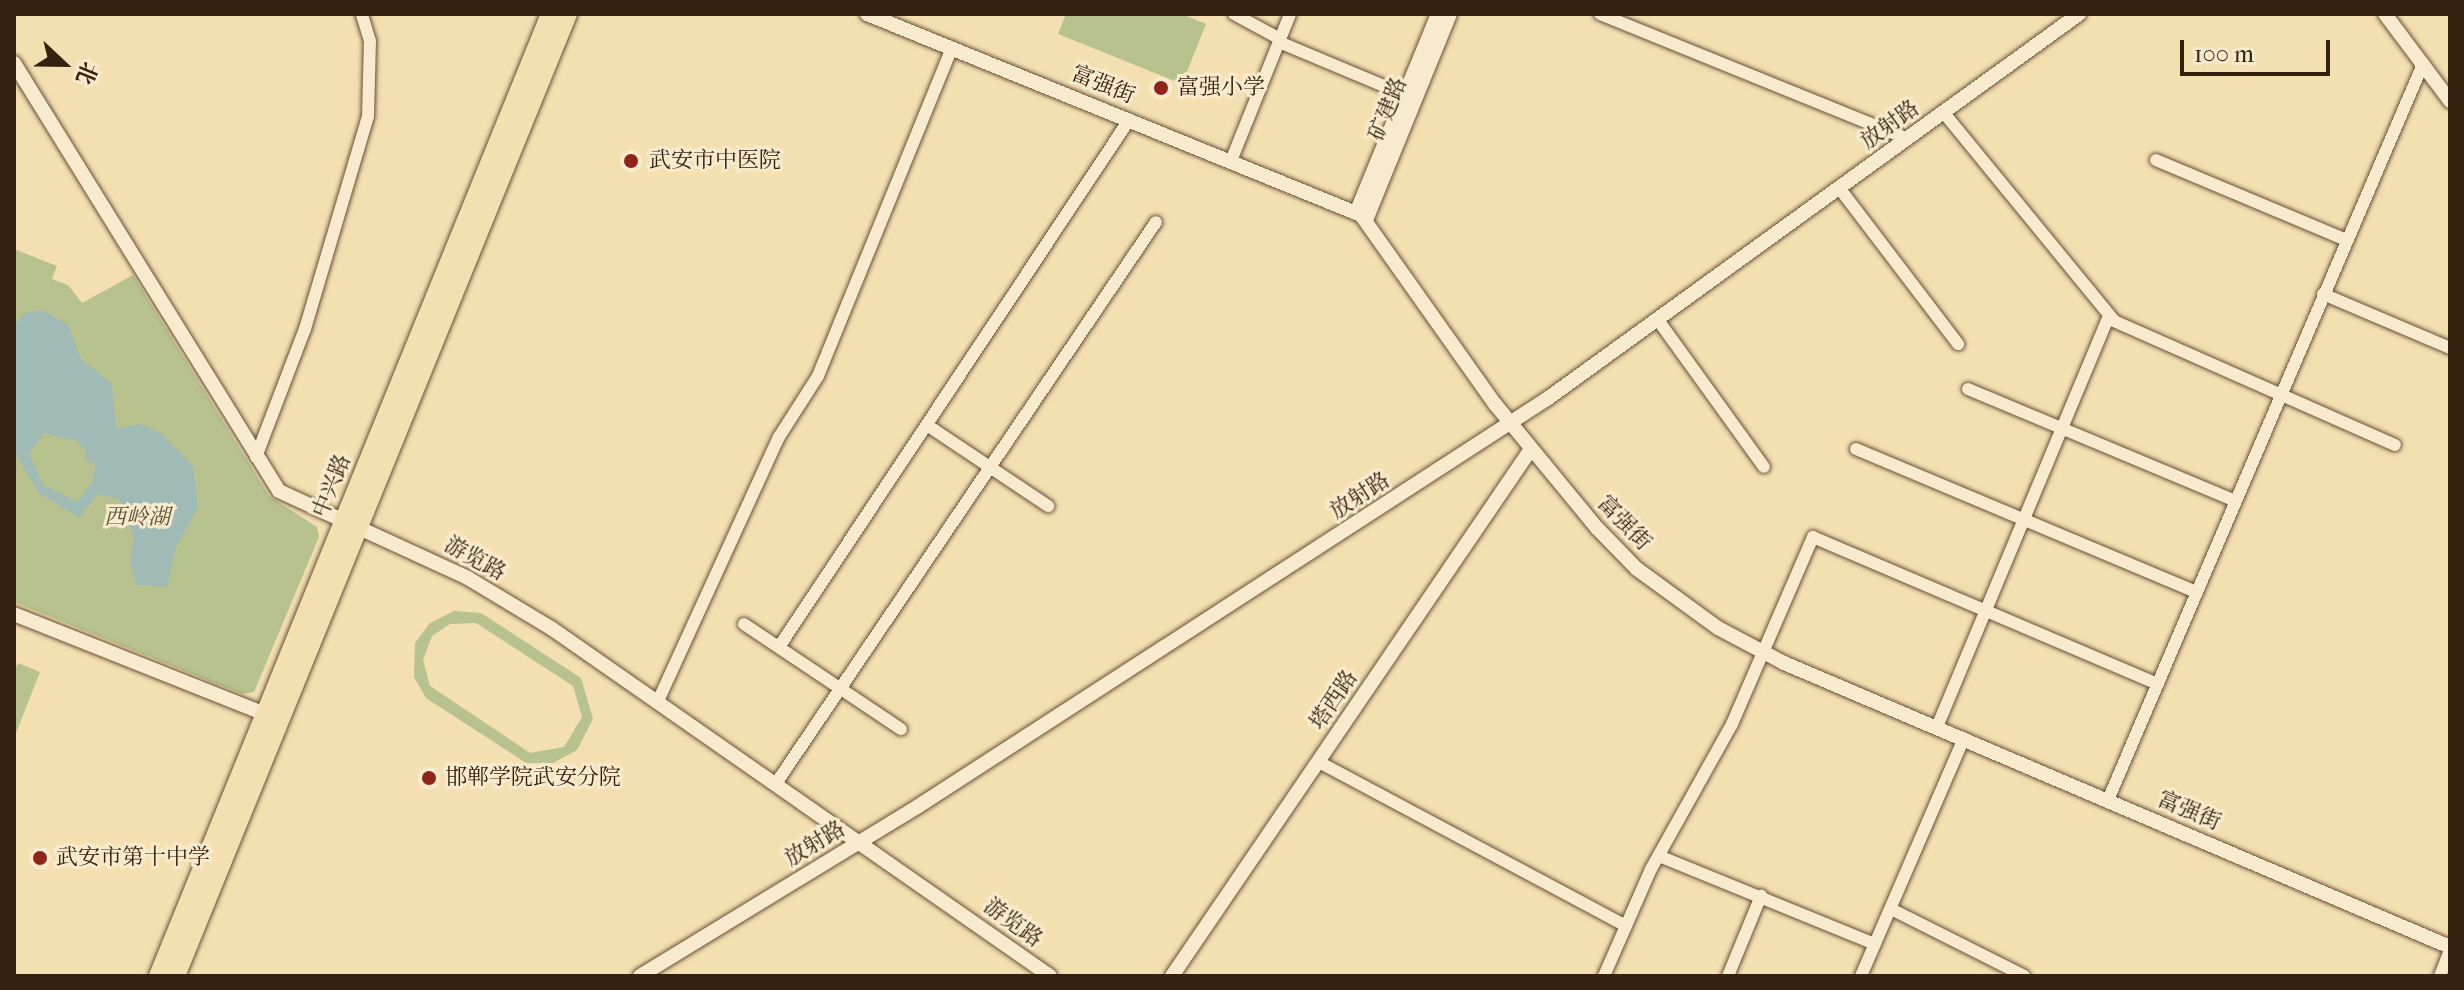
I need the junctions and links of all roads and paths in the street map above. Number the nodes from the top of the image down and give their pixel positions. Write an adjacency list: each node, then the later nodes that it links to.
1 (362, 14): 40 (street)
2 (550, 14): 46 (main road, 中兴路)
3 (568, 14): 46 (main road, 中兴路)
4 (867, 14): 13 (street, 富强街)
5 (1234, 14): 12 (street)
6 (1290, 14): 12 (street)
7 (1438, 14): 16 (street, 矿建路)
8 (1450, 14): 24 (street, 矿建路)
9 (1600, 14): 20 (street)
10 (2079, 14): 18 (street, 放射路)
11 (2385, 14): 15 (street)
12 (1280, 41): 16 (street); 22 (street)
13 (952, 48): 19 (street, 富强街); 55 (street)
14 (14, 63): 40 (street, 游览路)
15 (2423, 64): 17 (street); 26 (street)
16 (1405, 95): 24 (street, 矿建路)
17 (2450, 101)
18 (1944, 113): 20 (street, 放射路); 28 (street)
19 (1129, 120): 22 (street, 富强街); 35 (street)
20 (1908, 139): 23 (street, 放射路)
21 (2156, 160): 26 (street)
22 (1231, 161): 24 (street, 富强街)
23 (1840, 189): 29 (street, 放射路); 30 (street)
24 (1361, 216): 34 (street, 富强街)
25 (1156, 222): 41 (street)
26 (2346, 240): 27 (street)
27 (2323, 294): 31 (street); 33 (street)
28 (2109, 315): 33 (street); 36 (street)
29 (1658, 320): 34 (street, 放射路); 42 (street)
30 (1958, 344)
31 (2450, 348)
32 (1968, 389): 36 (street)
33 (2280, 395): 37 (street); 43 (street)
34 (1511, 423): 38 (street, 富强街); 63 (street, 放射路)
35 (927, 425): 41 (street); 51 (street)
36 (2062, 428): 43 (street); 45 (street)
37 (2395, 445)
38 (1531, 449): 52 (street, 富强街); 60 (street, 塔西路)
39 (1856, 449): 45 (street)
40 (256, 457): 46 (street, 游览路)
41 (989, 466): 44 (street); 54 (street)
42 (1764, 467)
43 (2236, 501): 47 (street)
44 (1048, 506)
45 (2023, 520): 47 (street); 48 (street)
46 (352, 524): 55 (street, 游览路); 56 (main road, 中兴路); 71 (main road, 中兴路)
47 (2197, 592): 53 (street)
48 (1986, 610): 52 (street); 53 (street); 57 (street)
49 (14, 614): 56 (street)
50 (744, 624): 51 (street)
51 (779, 647): 54 (street)
52 (1764, 653): 57 (street, 富强街); 64 (street)
53 (2158, 684): 62 (street)
54 (839, 687): 58 (street); 61 (street)
55 (658, 701): 61 (street, 游览路)
56 (265, 714): 70 (main road, 中兴路)
57 (1937, 727): 59 (street, 富强街)
58 (901, 729)
59 (1964, 738): 62 (street, 富强街); 66 (street)
60 (1319, 762): 67 (street); 74 (street, 塔西路)
61 (777, 782): 63 (street, 游览路)
62 (2108, 800): 69 (street, 富强街)
63 (861, 841): 72 (street, 放射路); 73 (street, 游览路)
64 (1659, 856): 65 (street); 67 (street)
65 (1761, 896): 68 (street); 76 (street)
66 (1891, 909): 68 (street); 78 (street)
67 (1626, 926): 75 (street)
68 (1875, 944): 77 (street)
69 (2450, 949): 79 (street)
70 (158, 976)
71 (176, 976)
72 (640, 976)
73 (1050, 976)
74 (1172, 976)
75 (1604, 976)
76 (1728, 976)
77 (1861, 976)
78 (2024, 976)
79 (2440, 976)

